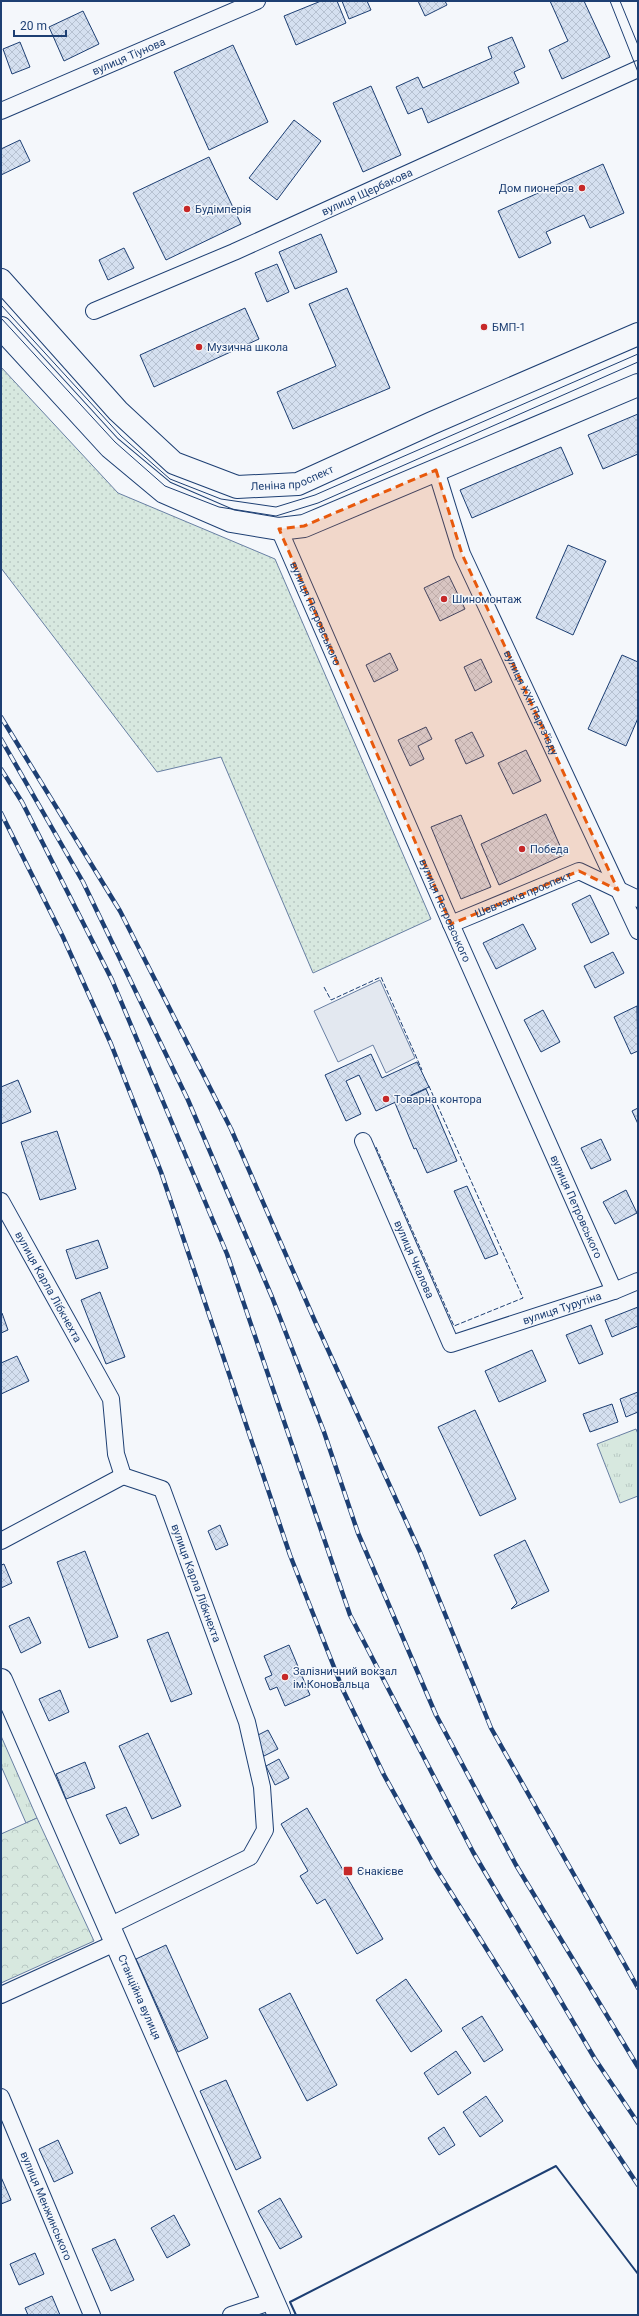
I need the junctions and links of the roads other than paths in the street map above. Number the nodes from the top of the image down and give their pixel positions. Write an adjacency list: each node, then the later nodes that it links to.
1 (250, 3): 3 (street, вулиця Тіунова)
2 (638, 69): 5 (street, вулиця Щербакова)
3 (1, 111)
4 (1, 280): 7 (street, Леніна проспект)
5 (94, 311)
6 (1, 328): 10 (street)
7 (638, 334)
8 (638, 385): 9 (street)
9 (436, 470): 10 (street); 11 (street, вулиця XXII Партз'їзду)
10 (279, 529): 13 (street, вулиця Петровського)
11 (618, 890): 12 (street, Шевченка проспект); 13 (street, Шевченка проспект); 14 (street, вулиця XXII Партз'їзду)
12 (638, 899)
13 (450, 924): 18 (street, вулиця Петровського)
14 (638, 932)
15 (363, 1141): 19 (street, вулиця Чкалова)
16 (1, 1201): 20 (street, вулиця Карла Лібкнехта)
17 (638, 1281): 18 (street, вулиця Турутіна)
18 (614, 1291): 19 (street, вулиця Турутіна)
19 (486, 1334)
20 (124, 1476): 21 (street); 23 (street, вулиця Карла Лібкнехта)
21 (1, 1541)
22 (1, 1680): 23 (street, Станційна вулиця)
23 (112, 1935): 24 (street); 26 (street, Станційна вулиця)
24 (1, 1995)
25 (1, 2097): 27 (street, вулиця Менжинського)
26 (276, 2308): 28 (street)
27 (92, 2315)
28 (231, 2315)

